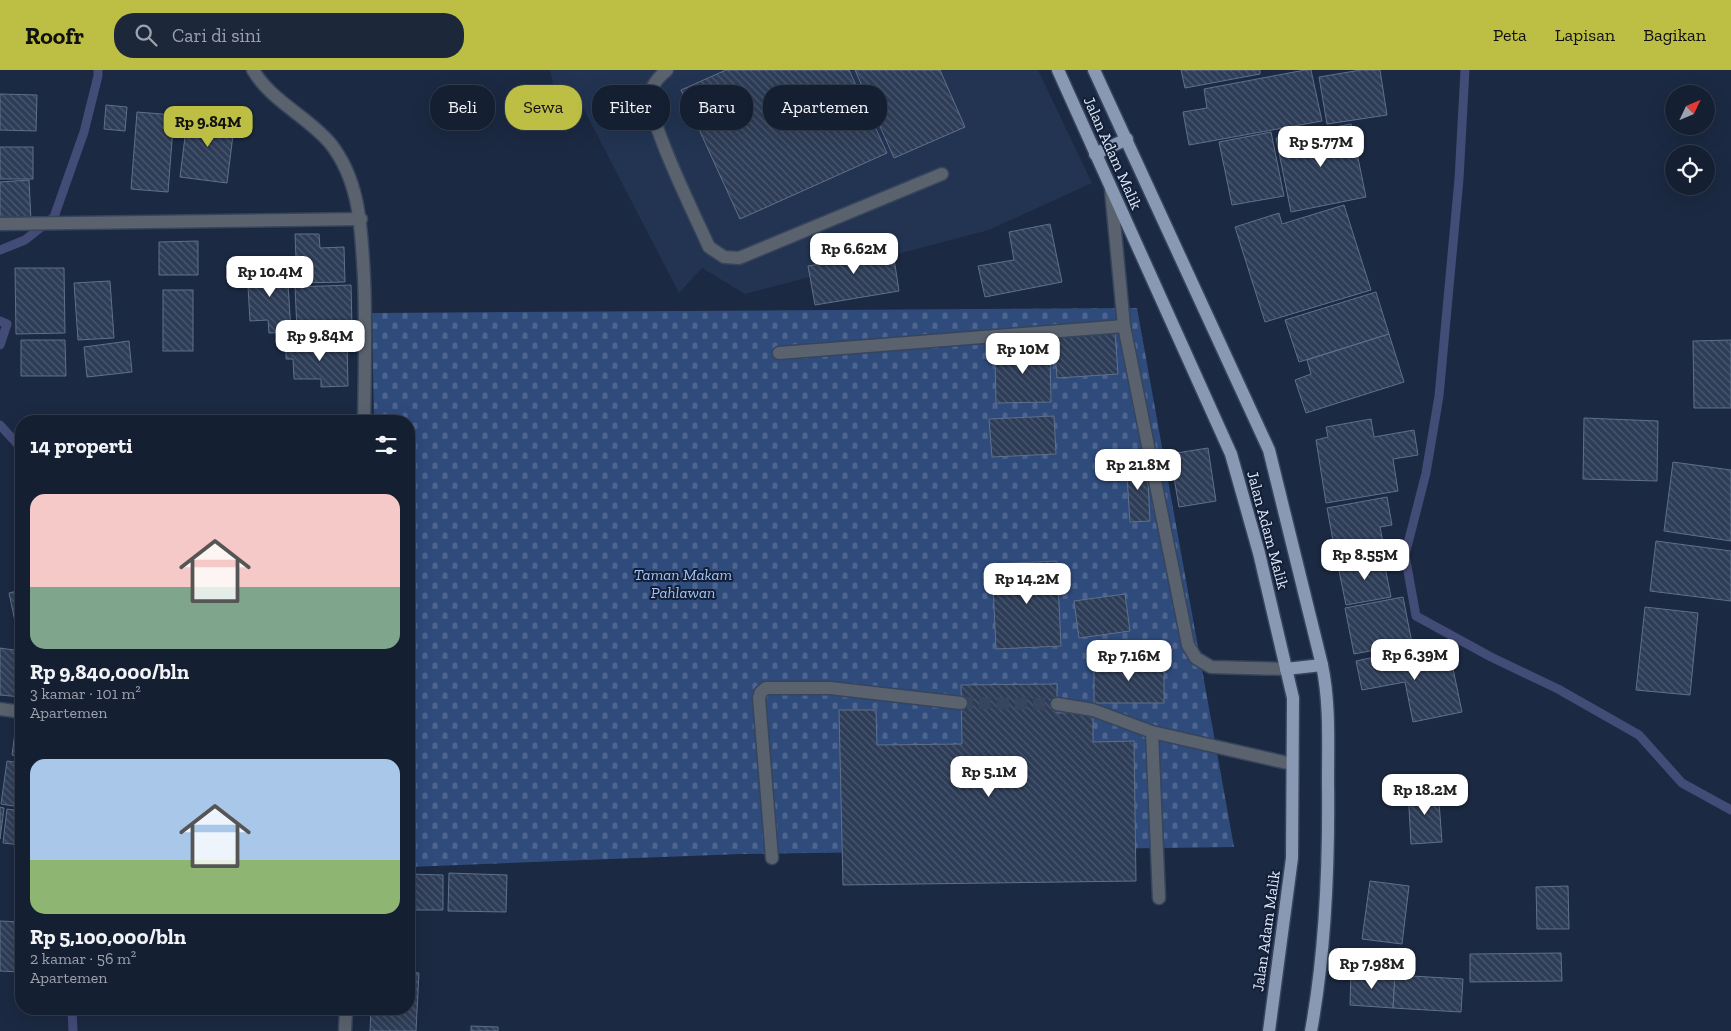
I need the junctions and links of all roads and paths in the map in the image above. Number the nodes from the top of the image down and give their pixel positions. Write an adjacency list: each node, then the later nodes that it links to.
1 (253, 70): 9 (street)
2 (667, 70): 7 (street)
3 (1058, 70): 6 (main road, Jalan Adam Malik)
4 (1094, 70): 5 (main road, Jalan Adam Malik)
5 (1127, 139): 6 (main road); 14 (main road, Jalan Adam Malik)
6 (1095, 154): 8 (main road, Jalan Adam Malik)
7 (942, 174)
8 (1111, 188): 11 (street); 15 (main road, Jalan Adam Malik)
9 (361, 219): 10 (street); 13 (street)
10 (0, 224)
11 (1124, 326): 12 (street); 15 (street)
12 (780, 354)
13 (364, 415)
14 (1322, 665): 15 (main road); 27 (main road, Jalan Adam Malik)
15 (1286, 669): 21 (main road, Jalan Adam Malik)
16 (961, 703): 22 (street)
17 (1057, 704): 20 (street)
18 (0, 709): 19 (street)
19 (15, 711)
20 (1152, 732): 21 (street); 23 (street)
21 (1292, 764): 26 (main road, Jalan Adam Malik)
22 (772, 858)
23 (1160, 898)
24 (346, 1015): 25 (street)
25 (345, 1031)
26 (1269, 1031)
27 (1312, 1031)

